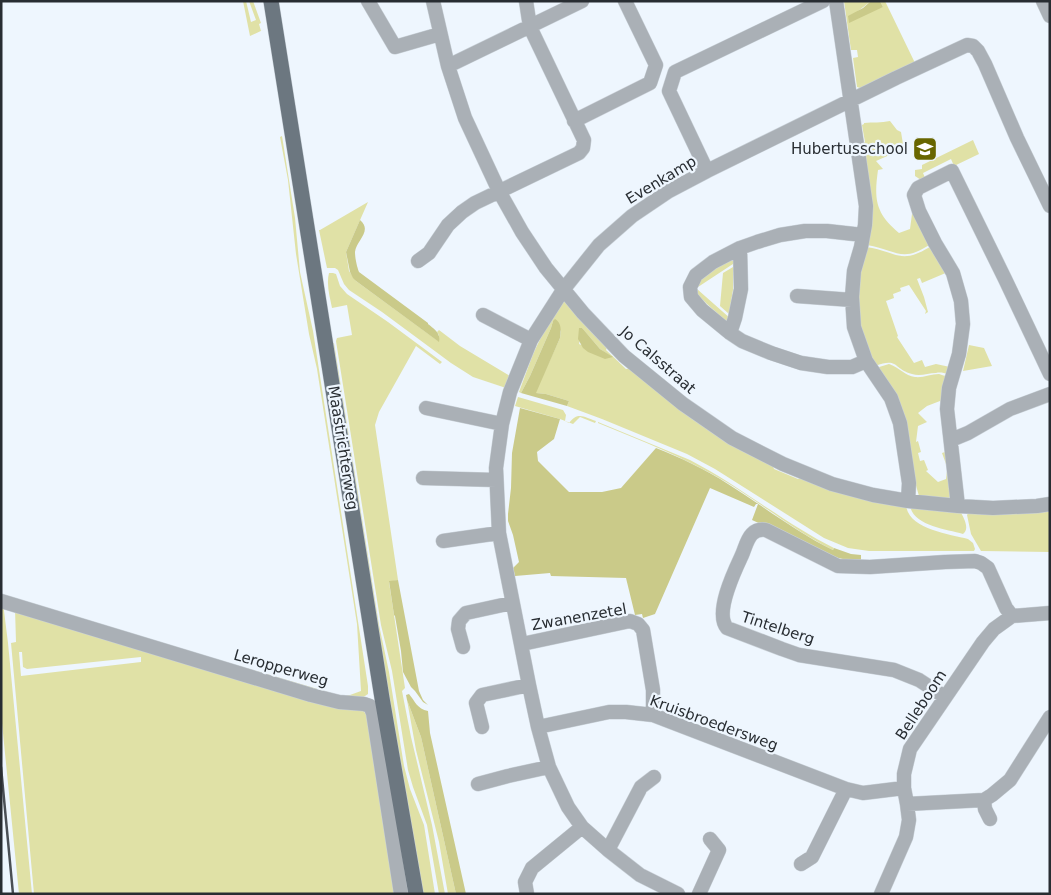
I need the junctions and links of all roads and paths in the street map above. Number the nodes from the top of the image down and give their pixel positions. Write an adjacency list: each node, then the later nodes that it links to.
1 (271, 1): 67 (main road, Maastrichterweg)
2 (368, 1): 12 (street)
3 (433, 1): 12 (street, Jo Calsstraat)
4 (526, 1): 11 (street)
5 (582, 1): 11 (street)
6 (625, 1): 15 (street)
7 (823, 1): 16 (street)
8 (836, 1): 14 (street)
9 (1043, 1): 10 (street)
10 (1050, 16)
11 (530, 27): 13 (street); 15 (street)
12 (440, 34): 13 (street, Jo Calsstraat)
13 (448, 66): 17 (street, Jo Calsstraat)
14 (850, 101): 16 (street, Evenkamp); 18 (street, Evenkamp); 19 (street)
15 (574, 121): 17 (street)
16 (707, 170): 22 (street, Evenkamp)
17 (499, 190): 21 (street); 22 (street, Jo Calsstraat)
18 (1050, 206)
19 (864, 235): 20 (street); 24 (street)
20 (740, 248): 26 (street); 26 (street)
21 (418, 261)
22 (563, 290): 27 (street, Evenkamp); 36 (street, Jo Calsstraat)
23 (797, 296): 24 (street)
24 (852, 300): 28 (street)
25 (483, 315): 27 (street)
26 (730, 333): 28 (street)
27 (531, 340): 32 (street, Evenkamp)
28 (866, 361): 36 (street)
29 (1050, 374): 33 (street)
30 (1050, 394): 33 (street)
31 (426, 408): 32 (street)
32 (502, 424): 35 (street, Evenkamp)
33 (951, 440): 38 (street)
34 (423, 478): 35 (street)
35 (496, 480): 39 (street, Evenkamp)
36 (908, 501): 38 (street, Jo Calsstraat)
37 (1050, 504): 38 (street, Jo Calsstraat)
38 (958, 506)
39 (499, 533): 40 (street); 42 (street, Evenkamp)
40 (443, 541)
41 (1, 601): 66 (street, Leropperweg)
42 (512, 603): 45 (street, Evenkamp); 46 (street)
43 (1050, 613): 44 (street)
44 (1012, 616): 48 (street, Belleboom); 48 (street, Tintelberg)
45 (522, 644): 47 (street, Evenkamp); 49 (street, Zwanenzetel)
46 (463, 647)
47 (529, 685): 51 (street); 52 (street, Evenkamp)
48 (946, 697): 56 (street, Belleboom)
49 (653, 715): 52 (street, Kruisbroedersweg); 57 (street, Kruisbroedersweg)
50 (1050, 717): 58 (street)
51 (482, 727)
52 (538, 727): 53 (street, Evenkamp)
53 (550, 767): 55 (street); 61 (street, Evenkamp)
54 (654, 776): 63 (street)
55 (478, 784)
56 (904, 788): 57 (street, Kruisbroedersweg); 59 (street, Belleboom)
57 (846, 789): 64 (street)
58 (984, 800): 59 (street); 60 (street)
59 (907, 804): 70 (street, Belleboom)
60 (990, 819)
61 (582, 827): 63 (street, Evenkamp); 68 (street)
62 (710, 839): 69 (street)
63 (608, 850): 65 (street, Evenkamp)
64 (801, 864)
65 (674, 893)
66 (401, 894)
67 (416, 894)
68 (527, 894)
69 (699, 894)
70 (881, 894)

